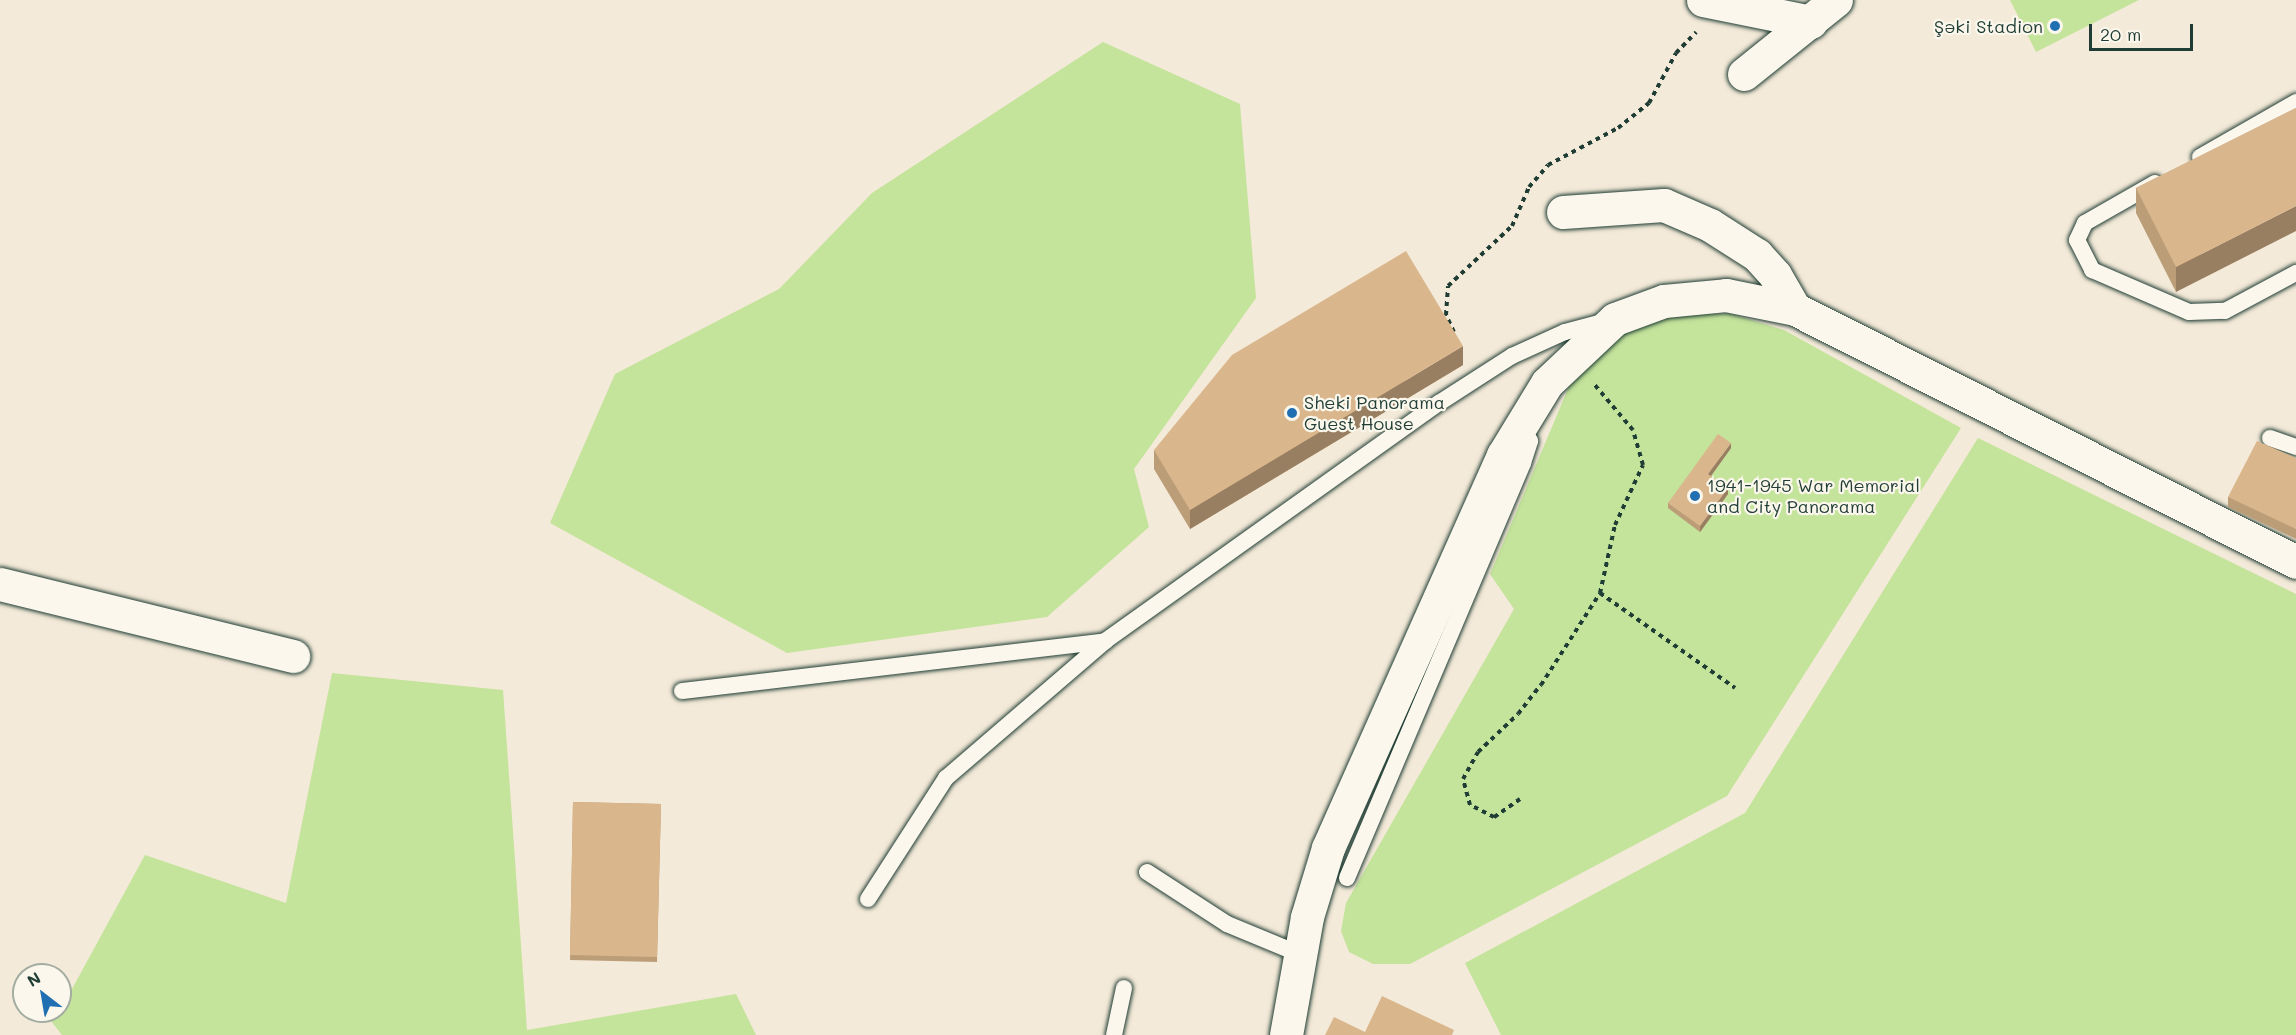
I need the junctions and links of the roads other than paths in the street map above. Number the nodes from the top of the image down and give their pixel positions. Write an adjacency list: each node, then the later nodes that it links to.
1 (1703, 0): 3 (street)
2 (1836, 0): 3 (street)
3 (1811, 22): 4 (street)
4 (1744, 74)
5 (2296, 102): 7 (lane)
6 (1563, 212): 8 (street)
7 (2296, 273)
8 (1795, 309): 9 (street); 13 (street)
9 (1615, 319): 10 (street); 15 (lane)
10 (1520, 424): 19 (lane); 21 (street)
11 (2270, 438): 12 (lane)
12 (2296, 447)
13 (2296, 562)
14 (0, 584): 16 (street)
15 (1106, 641): 17 (lane); 20 (lane)
16 (292, 656)
17 (682, 691)
18 (1147, 872): 21 (lane)
19 (1347, 878)
20 (868, 899)
21 (1302, 955): 24 (street)
22 (1124, 988): 23 (lane)
23 (1114, 1035)
24 (1286, 1035)

